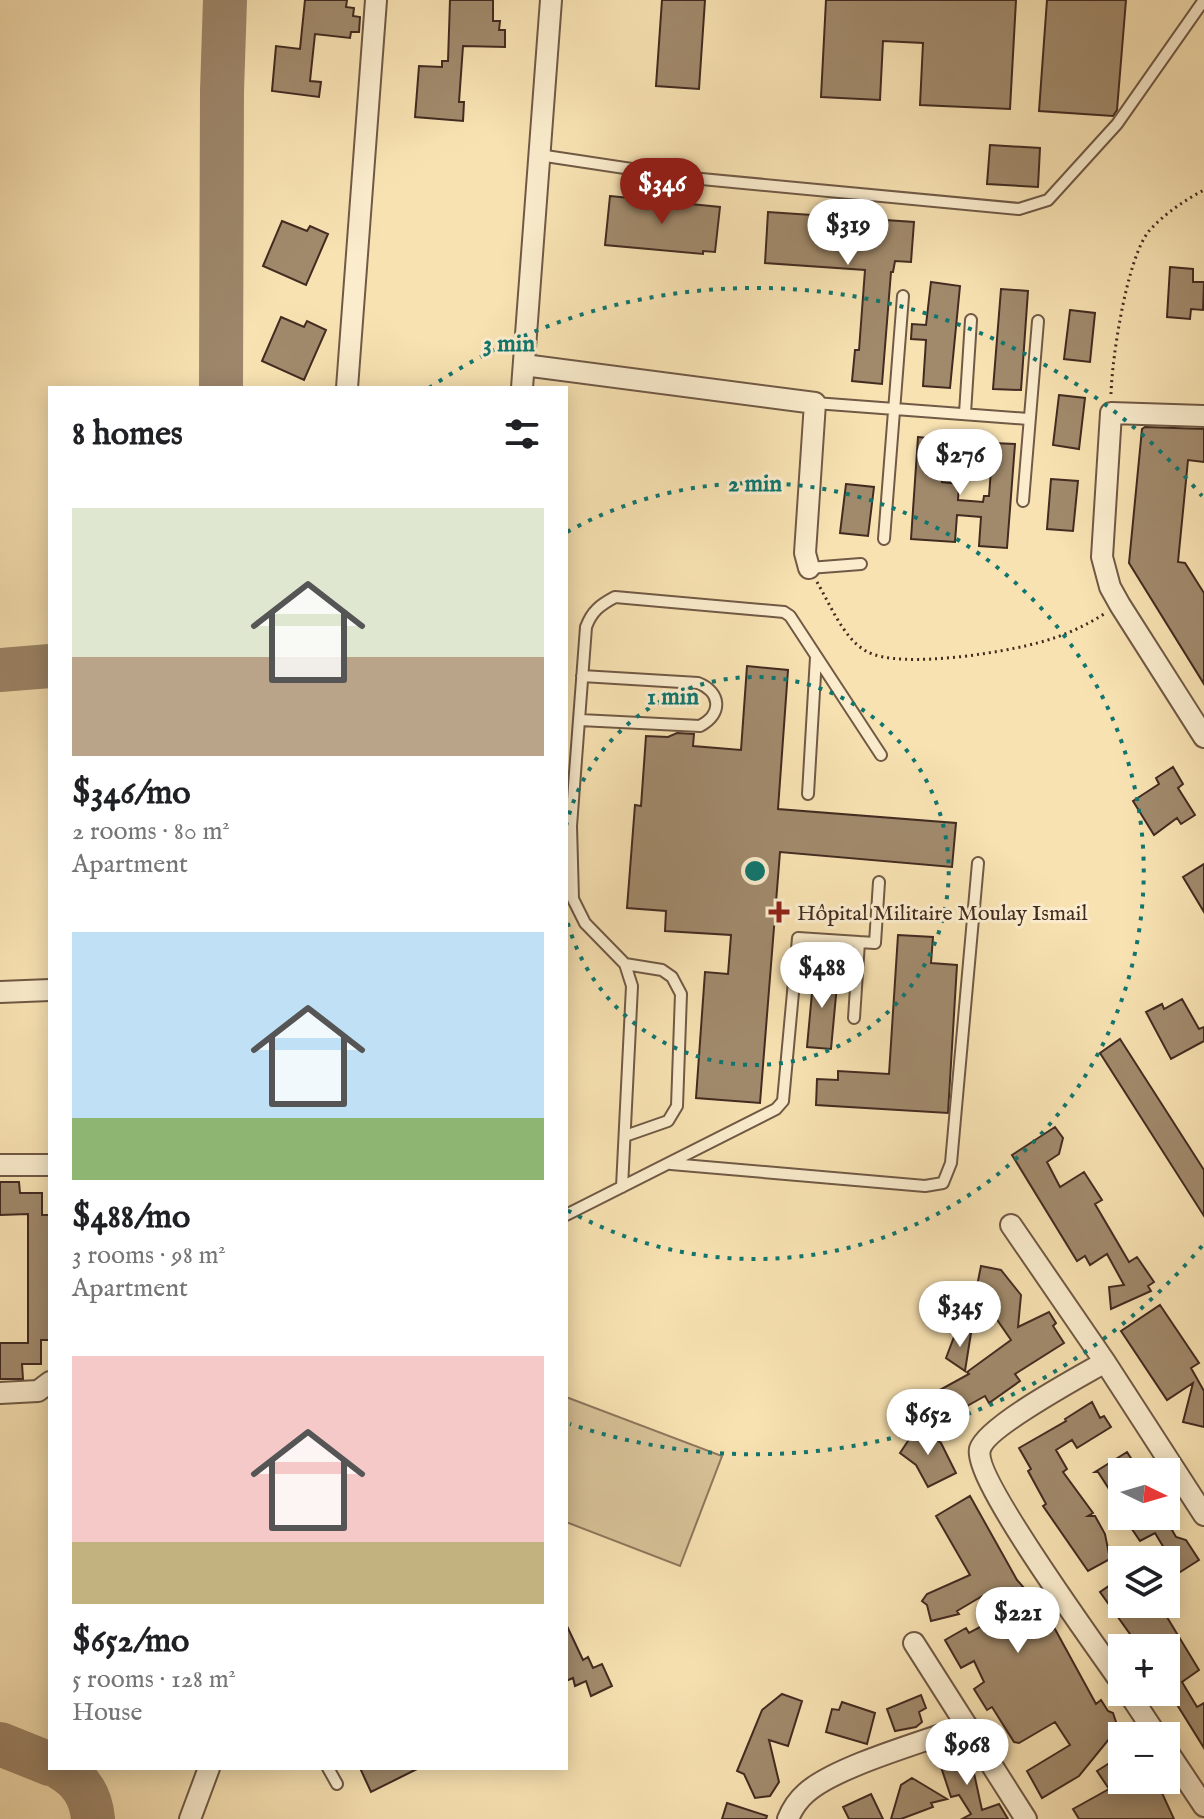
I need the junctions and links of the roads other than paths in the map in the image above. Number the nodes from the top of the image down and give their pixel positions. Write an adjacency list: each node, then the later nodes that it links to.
1 (376, 0): 9 (street)
2 (551, 0): 4 (street)
3 (1204, 0): 4 (lane)
4 (539, 155): 8 (street)
5 (903, 296): 12 (lane)
6 (971, 320): 13 (lane)
7 (1038, 321): 15 (lane)
8 (524, 365): 10 (street); 11 (street)
9 (347, 386)
10 (522, 386)
11 (815, 403): 12 (lane); 19 (street)
12 (895, 408): 13 (lane); 17 (lane)
13 (965, 413): 15 (lane)
14 (1204, 416): 23 (street)
15 (1028, 419): 16 (lane)
16 (1023, 501)
17 (884, 539)
18 (861, 564): 19 (lane)
19 (809, 568)
20 (816, 657): 21 (lane); 24 (lane); 25 (lane)
21 (582, 676): 22 (lane); 22 (lane)
22 (580, 720): 26 (lane)
23 (1203, 733)
24 (881, 755)
25 (808, 794)
26 (568, 826): 30 (lane)
27 (978, 863): 35 (lane)
28 (879, 882): 29 (lane)
29 (859, 942): 33 (lane); 35 (lane)
30 (625, 964): 34 (lane); 34 (lane)
31 (48, 990): 32 (street)
32 (0, 992)
33 (854, 1018)
34 (625, 1136): 38 (lane)
35 (671, 1164): 38 (lane)
36 (0, 1165): 37 (street)
37 (48, 1165)
38 (622, 1187): 39 (lane)
39 (568, 1214)
40 (1011, 1225): 41 (street)
41 (1105, 1362): 44 (street); 46 (street)
42 (48, 1384): 43 (street)
43 (0, 1393)
44 (1204, 1515)
45 (914, 1643): 47 (street)
46 (1108, 1663)
47 (967, 1726): 54 (street); 55 (street)
48 (208, 1770): 53 (street)
49 (329, 1770): 51 (lane)
50 (1180, 1770): 52 (street)
51 (337, 1784)
52 (1204, 1806)
53 (190, 1819)
54 (788, 1819)
55 (1026, 1819)

